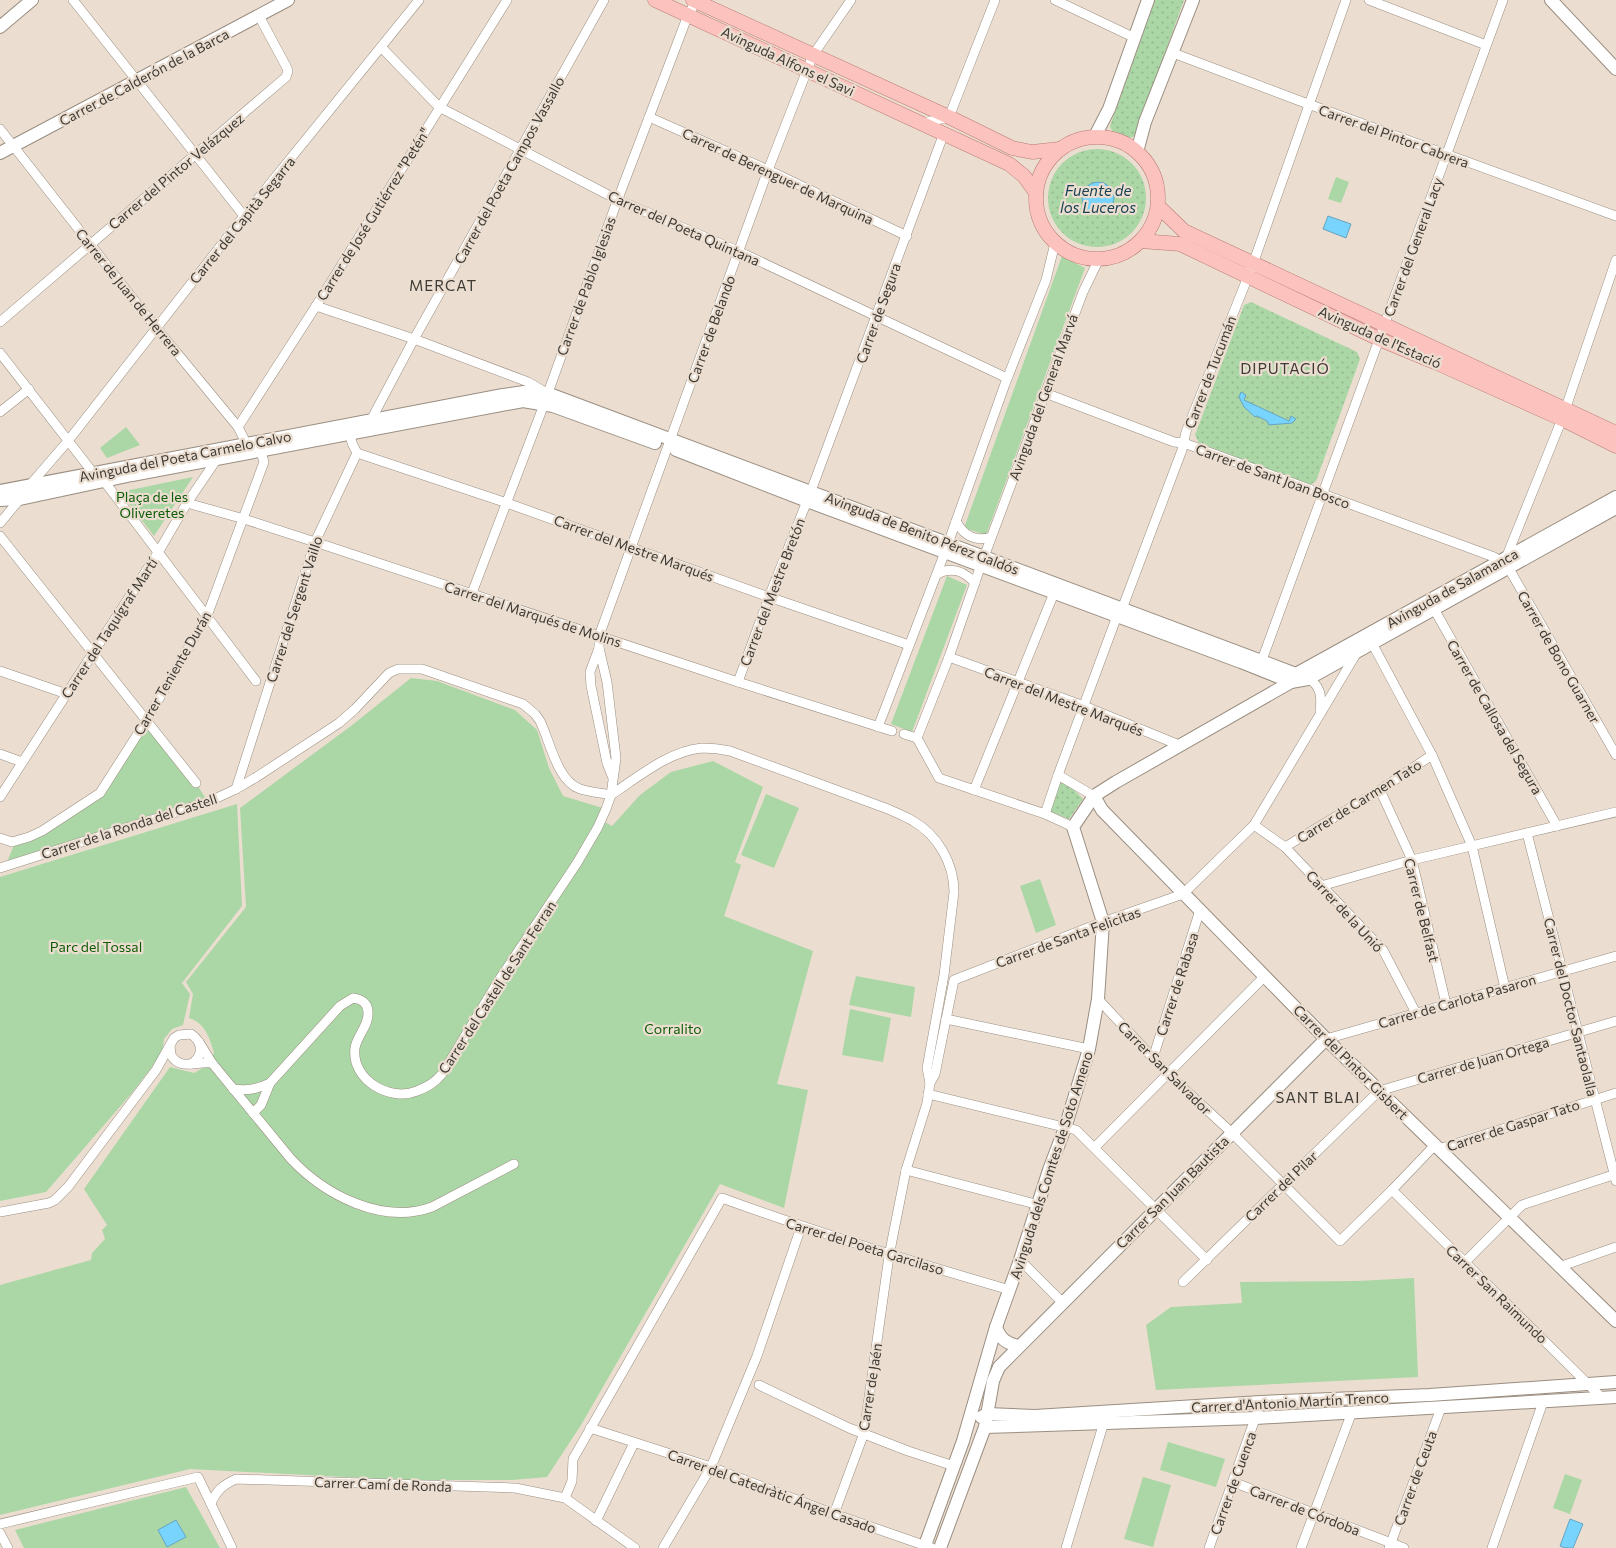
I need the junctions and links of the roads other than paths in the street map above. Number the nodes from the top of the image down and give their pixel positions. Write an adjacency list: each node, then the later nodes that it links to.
1 (32, 0): 20 (street)
2 (73, 0): 28 (street)
3 (288, 0): 19 (street, Carrer de Calderón de la Barca)
4 (419, 0): 23 (street, Carrer del Capità Segarra)
5 (508, 0): 30 (street, Carrer de José Gutiérrez "Petén")
6 (604, 0): 38 (street, Carrer del Poeta Campos Vassallo)
7 (654, 0): 18 (main road, Avinguda Alfons el Savi)
8 (695, 0): 18 (street, Carrer de Pablo Iglesias); 25 (main road, Avinguda Alfons el Savi)
9 (851, 0): 25 (street, Carrer de Belando)
10 (995, 0): 32 (street)
11 (1055, 0): 21 (street)
12 (1148, 0): 21 (street)
13 (1193, 0): 24 (street)
14 (1346, 0): 29 (street, Carrer de Tucumán)
15 (1369, 0): 22 (street)
16 (1503, 0): 22 (street, Carrer del General Lacy)
17 (1551, 0): 26 (street)
18 (688, 15): 27 (main road, Avinguda Alfons el Savi); 31 (street, Carrer de Pablo Iglesias)
19 (259, 16): 28 (street, Carrer de Calderón de la Barca); 42 (street, Carrer del Pintor Velázquez)
20 (0, 27)
21 (1135, 38): 36 (street)
22 (1486, 45): 43 (street, Carrer del General Lacy)
23 (382, 48): 30 (street, Carrer del Poeta Quintana); 48 (street, Carrer del Capità Segarra)
24 (1173, 53): 29 (street, Carrer del Pintor Cabrera); 40 (street)
25 (813, 54): 27 (street, Carrer de Belando); 32 (main road, Avinguda Alfons el Savi)
26 (1616, 69)
27 (807, 70): 33 (main road, Avinguda Alfons el Savi); 44 (street, Carrer de Belando)
28 (138, 81): 37 (street, Carrer de Calderón de la Barca); 42 (street)
29 (1309, 104): 43 (street, Carrer del Pintor Cabrera); 57 (street, Carrer de Tucumán)
30 (439, 107): 38 (street, Carrer del Poeta Quintana); 59 (street, Carrer de José Gutiérrez "Petén")
31 (649, 117): 44 (street, Carrer de Berenguer de Marquina); 46 (street, Carrer de Pablo Iglesias)
32 (949, 117): 33 (street); 39 (main road, Avinguda Alfons el Savi)
33 (921, 123): 35 (main road, Avinguda Alfons el Savi)
34 (0, 128): 37 (street, Carrer de Juan de Herrera)
35 (944, 134): 45 (main road, Avinguda Alfons el Savi); 50 (street, Carrer de Segura)
36 (1094, 136): 39 (main road); 40 (main road)
37 (13, 146): 41 (street, Carrer de Calderón de la Barca); 53 (street, Carrer de Juan de Herrera)
38 (521, 148): 46 (street, Carrer del Poeta Quintana); 64 (street, Carrer del Poeta Campos Vassallo)
39 (1060, 149): 45 (main road)
40 (1138, 152): 47 (main road)
41 (0, 153)
42 (195, 154): 48 (street); 53 (street, Carrer del Pintor Velázquez)
43 (1447, 155): 49 (street, Carrer del Pintor Cabrera); 62 (street, Carrer del General Lacy)
44 (768, 170): 50 (street, Carrer de Berenguer de Marquina); 54 (street, Carrer de Belando)
45 (1036, 193): 52 (main road)
46 (618, 200): 54 (street, Carrer del Poeta Quintana); 70 (street, Carrer de Pablo Iglesias)
47 (1158, 207): 51 (main road); 57 (main road, Avinguda de l'Estació)
48 (244, 216): 63 (street, Carrer del Capità Segarra)
49 (1616, 216)
50 (906, 236): 60 (street, Carrer de Segura)
51 (1141, 241): 55 (main road); 58 (main road, Avinguda de l'Estació)
52 (1055, 243): 55 (main road); 67 (street)
53 (90, 244): 61 (street, Carrer del Pintor Velázquez); 63 (street, Carrer de Juan de Herrera)
54 (740, 252): 60 (street, Carrer del Poeta Quintana); 80 (street, Carrer de Belando)
55 (1099, 259): 69 (street, Avinguda del General Marvá)
56 (1616, 260): 72 (street)
57 (1253, 264): 58 (street, Carrer de Tucumán); 62 (main road, Avinguda de l'Estació)
58 (1247, 277): 65 (main road, Avinguda de l'Estació); 79 (street, Carrer de Tucumán)
59 (316, 306): 64 (street); 74 (street, Carrer de José Gutiérrez "Petén")
60 (877, 316): 67 (street, Carrer del Poeta Quintana); 89 (street, Carrer de Segura)
61 (0, 322)
62 (1385, 325): 65 (street, Carrer del General Lacy); 72 (main road, Avinguda de l'Estació)
63 (156, 328): 74 (street, Carrer de Juan de Herrera); 77 (street, Carrer del Capità Segarra)
64 (414, 339): 70 (street); 73 (street, Carrer del Poeta Campos Vassallo)
65 (1379, 339): 72 (main road, Avinguda de l'Estació); 88 (street, Carrer del General Lacy)
66 (0, 353): 68 (street)
67 (1007, 378): 97 (street)
68 (29, 389): 71 (street); 77 (street)
69 (1045, 393): 79 (street, Carrer de Sant Joan Bosco); 100 (street, Avinguda del General Marvá)
70 (546, 398): 73 (street, Avinguda del Poeta Carmelo Calvo); 76 (street, Avinguda del Poeta Carmelo Calvo); 80 (street, Avinguda de Benito Pérez Galdós); 94 (street, Carrer de Pablo Iglesias)
71 (0, 412)
72 (1564, 414): 75 (main road, Avinguda de l'Estació); 81 (main road, Avinguda de l'Estació); 106 (street)
73 (371, 420): 76 (street); 78 (street, Avinguda del Poeta Carmelo Calvo)
74 (238, 427): 78 (street, Carrer de Juan de Herrera)
75 (1616, 433)
76 (350, 434): 82 (street, Avinguda del Poeta Carmelo Calvo); 83 (street)
77 (68, 441): 85 (street); 86 (street, Carrer del Capità Segarra)
78 (246, 443): 82 (street); 85 (street, Avinguda del Poeta Carmelo Calvo)
79 (1184, 443): 88 (street, Carrer de Sant Joan Bosco); 113 (street, Carrer de Tucumán)
80 (670, 444): 89 (street, Avinguda de Benito Pérez Galdós); 102 (street, Carrer de Belando)
81 (1616, 446)
82 (261, 452): 84 (street, Avinguda del Poeta Carmelo Calvo); 96 (street, Carrer Teniente Durán)
83 (357, 453): 94 (street, Carrer del Mestre Marqués); 101 (street, Carrer del Sergent Vaillo)
84 (217, 459): 85 (street, Avinguda del Poeta Carmelo Calvo); 93 (street, Carrer del Taquígraf Martí)
85 (99, 478): 86 (street, Avinguda del Poeta Carmelo Calvo); 91 (street, Avinguda del Poeta Carmelo Calvo); 104 (street)
86 (30, 485): 87 (street, Avinguda del Poeta Carmelo Calvo)
87 (0, 491)
88 (1322, 493): 106 (street, Carrer de Sant Joan Bosco); 122 (street, Carrer del General Lacy)
89 (809, 496): 103 (street, Avinguda de Benito Pérez Galdós); 111 (street, Carrer del Mestre Bretón)
90 (1616, 497): 106 (street, Avinguda de Salamanca)
91 (20, 498): 92 (street, Avinguda del Poeta Carmelo Calvo); 98 (street)
92 (0, 500)
93 (187, 503): 96 (street, Carrer del Marqués de Molins); 104 (street, Carrer del Taquígraf Martí)
94 (507, 503): 102 (street, Carrer del Mestre Marqués); 109 (street, Carrer de Pablo Iglesias)
95 (1616, 508): 106 (street, Avinguda de Salamanca)
96 (244, 519): 101 (street, Carrer del Marqués de Molins); 114 (street, Carrer Teniente Durán)
97 (956, 521): 100 (street); 103 (street)
98 (0, 523)
99 (0, 536): 120 (street)
100 (992, 537): 105 (street, Avinguda del General Marvá)
101 (315, 542): 109 (street, Carrer del Marqués de Molins); 144 (street, Carrer del Sergent Vaillo)
102 (632, 547): 111 (street, Carrer del Mestre Marqués); 115 (street, Carrer de Belando)
103 (947, 548): 105 (street, Avinguda de Benito Pérez Galdós); 107 (street)
104 (159, 551): 114 (street); 120 (street, Carrer del Taquígraf Martí)
105 (983, 561): 108 (street, Avinguda del General Marvá); 110 (street, Avinguda de Benito Pérez Galdós); 113 (street, Avinguda de Benito Pérez Galdós)
106 (1504, 562): 112 (street, Avinguda de Salamanca); 124 (street, Avinguda de Salamanca); 139 (street, Carrer de Bono Guarner)
107 (937, 574): 108 (street); 117 (street)
108 (975, 584): 121 (street, Avinguda del General Marvá)
109 (472, 593): 115 (street, Carrer del Marqués de Molins)
110 (1054, 593): 113 (street, Avinguda de Benito Pérez Galdós); 127 (street)
111 (769, 597): 117 (street, Carrer del Mestre Marqués); 126 (street, Carrer del Mestre Bretón)
112 (1434, 608): 116 (street, Avinguda de Salamanca); 153 (street, Carrer de Callosa del Segura)
113 (1117, 610): 122 (street, Avinguda de Benito Pérez Galdós); 124 (street, Avinguda de Benito Pérez Galdós); 129 (street, Carrer de Tucumán)
114 (207, 616): 125 (street); 131 (street, Carrer Teniente Durán)
115 (599, 636): 118 (street); 126 (street, Carrer del Marqués de Molins)
116 (1372, 643): 119 (street, Avinguda de Salamanca); 138 (street)
117 (910, 645): 132 (street)
118 (599, 648): 142 (street); 142 (street)
119 (1359, 650): 124 (street, Avinguda de Salamanca); 130 (street)
120 (93, 653): 128 (street, Carrer del Taquígraf Martí); 131 (street)
121 (949, 657): 127 (street, Carrer del Mestre Marqués); 135 (street, Avinguda del General Marvá)
122 (1262, 660): 124 (street, Avinguda de Benito Pérez Galdós)
123 (0, 671): 128 (street)
124 (1298, 678): 130 (street); 136 (street, Avinguda de Salamanca)
125 (256, 681)
126 (738, 682): 132 (street, Carrer del Marqués de Molins)
127 (1017, 683): 129 (street, Carrer del Mestre Marqués); 145 (street)
128 (66, 694): 140 (street, Carrer del Taquígraf Martí)
129 (1084, 706): 136 (street, Carrer del Mestre Marqués); 141 (street, Carrer de Tucumán)
130 (1320, 717): 152 (street)
131 (146, 721): 143 (street); 156 (street, Carrer Teniente Durán)
132 (878, 727): 133 (street)
133 (892, 731)
134 (904, 734): 135 (street)
135 (916, 738): 145 (street)
136 (1179, 746): 148 (street, Avinguda de Salamanca)
137 (0, 754): 140 (street)
138 (1432, 755): 146 (street, Carrer de Carmen Tato); 157 (street)
139 (1616, 755)
140 (22, 762): 149 (street, Carrer del Taquígraf Martí)
141 (1058, 775): 148 (street); 151 (street, Carrer de Tucumán)
142 (613, 778): 147 (street)
143 (196, 783)
144 (236, 789): 147 (street, Carrer de la Ronda del Castell); 160 (street, Carrer de la Ronda del Castell)
145 (974, 790): 151 (street)
146 (1380, 790): 158 (street, Carrer de Carmen Tato); 159 (street, Carrer de Belfast)
147 (611, 795): 185 (street, Carrer del Castell de Sant Ferran); 186 (street)
148 (1094, 796): 154 (street); 162 (street, Carrer del Pintor Gisbert)
149 (0, 797)
150 (1616, 812): 153 (street)
151 (1045, 814): 154 (street)
152 (1254, 825): 158 (street, Carrer de la Unió); 162 (street)
153 (1557, 826): 155 (street)
154 (1073, 827): 164 (street, Avinguda dels Comtes de Soto Ameno)
155 (1526, 833): 157 (street); 166 (street, Carrer del Doctor Santaolalla)
156 (0, 838)
157 (1472, 846): 159 (street); 168 (street)
158 (1285, 847): 161 (street, Carrer de la Unió)
159 (1412, 860): 161 (street); 170 (street, Carrer de Belfast)
160 (0, 868)
161 (1321, 886): 171 (street, Carrer de la Unió)
162 (1183, 894): 163 (street, Carrer del Pintor Gisbert); 164 (street, Carrer de Santa Felicitas)
163 (1200, 910): 167 (street, Carrer del Pintor Gisbert); 179 (street, Carrer de Rabasa)
164 (1103, 922): 169 (street, Avinguda dels Comtes de Soto Ameno); 172 (street, Carrer de Santa Felicitas)
165 (1616, 956): 166 (street, Carrer de Carlota Pasaron)
166 (1562, 971): 168 (street, Carrer de Carlota Pasaron); 174 (street, Carrer del Doctor Santaolalla)
167 (1265, 976): 175 (street, Carrer del Pintor Gisbert); 184 (street)
168 (1505, 988): 170 (street, Carrer de Carlota Pasaron)
169 (1098, 999): 178 (street, Avinguda dels Comtes de Soto Ameno); 179 (street, Carrer San Salvador)
170 (1446, 1004): 171 (street, Carrer de Carlota Pasaron)
171 (1416, 1013): 175 (street, Carrer de Carlota Pasaron)
172 (946, 1018): 178 (street); 186 (street)
173 (1616, 1021): 174 (street, Carrer de Juan Ortega)
174 (1577, 1032): 188 (street, Carrer de Juan Ortega); 191 (street, Carrer del Doctor Santaolalla)
175 (1326, 1039): 188 (street, Carrer del Pintor Gisbert); 194 (street, Carrer San Juan Bautista)
176 (199, 1042): 177 (street); 180 (street); 182 (street)
177 (171, 1043): 181 (street); 183 (street)
178 (1089, 1049): 193 (street, Avinguda dels Comtes de Soto Ameno)
179 (1153, 1058): 184 (street, Carrer San Salvador)
180 (212, 1063): 182 (street); 187 (street)
181 (179, 1064): 182 (street); 183 (street)
182 (191, 1064)
183 (156, 1070): 204 (street)
184 (1168, 1073): 194 (street, Carrer San Salvador); 195 (street)
185 (270, 1084): 187 (street); 192 (street, Carrer del Castell de Sant Ferran)
186 (930, 1084): 190 (street, Carrer de Jaén)
187 (233, 1089): 192 (street)
188 (1379, 1091): 196 (street, Carrer del Pintor Gisbert); 200 (street, Carrer del Pilar)
189 (1616, 1093): 191 (street, Carrer de Gaspar Tato)
190 (928, 1094): 193 (street); 198 (street, Carrer de Jaén)
191 (1595, 1099): 196 (street, Carrer de Gaspar Tato); 199 (street, Carrer del Doctor Santaolalla)
192 (253, 1113): 197 (street)
193 (1065, 1128): 195 (street); 202 (street, Avinguda dels Comtes de Soto Ameno)
194 (1232, 1133): 200 (street, Carrer San Salvador); 203 (street, Carrer San Juan Bautista)
195 (1094, 1147): 203 (street)
196 (1437, 1147): 201 (street); 205 (street, Carrer del Pintor Gisbert)
197 (514, 1164)
198 (906, 1170): 202 (street); 208 (street, Carrer de Jaén)
199 (1615, 1177): 205 (street)
200 (1283, 1185): 201 (street, Carrer San Salvador); 210 (street, Carrer del Pilar)
201 (1392, 1190): 211 (street, Carrer San Raimundo)
202 (1038, 1205): 209 (street, Avinguda dels Comtes de Soto Ameno)
203 (1155, 1209): 210 (street); 215 (street, Carrer San Juan Bautista)
204 (0, 1212)
205 (1508, 1218): 211 (street); 212 (street, Carrer del Pintor Gisbert)
206 (801, 1227): 208 (street, Carrer del Poeta Garcilaso); 233 (street, Carrer del Poeta Garcilaso); 236 (street)
207 (1616, 1247): 212 (street)
208 (889, 1256): 214 (street, Carrer del Poeta Garcilaso); 234 (street, Carrer de Jaén)
209 (1020, 1260): 214 (street, Avinguda dels Comtes de Soto Ameno); 215 (street)
210 (1207, 1260): 213 (street, Carrer del Pilar)
211 (1465, 1262): 221 (street, Carrer San Raimundo)
212 (1559, 1267): 216 (street, Carrer del Pintor Gisbert)
213 (1183, 1282)
214 (1010, 1290): 217 (street, Avinguda dels Comtes de Soto Ameno)
215 (1062, 1302): 218 (street, Carrer San Juan Bautista)
216 (1616, 1322)
217 (996, 1326): 218 (street); 219 (street, Avinguda dels Comtes de Soto Ameno)
218 (1019, 1346): 230 (street, Avinguda dels Comtes de Soto Ameno)
219 (981, 1378): 230 (street, Avinguda dels Comtes de Soto Ameno); 232 (street, Avinguda dels Comtes de Soto Ameno)
220 (1616, 1382): 221 (street, Carrer d'Antonio Martín Trenco)
221 (1589, 1384): 224 (street, Carrer San Raimundo); 225 (street, Carrer d'Antonio Martín Trenco)
222 (759, 1385): 234 (street)
223 (1616, 1397): 224 (street, Carrer d'Antonio Martín Trenco)
224 (1602, 1398): 226 (street, Carrer d'Antonio Martín Trenco)
225 (1261, 1402): 229 (street, Carrer de Cuenca); 230 (street, Carrer d'Antonio Martín Trenco)
226 (1543, 1402): 227 (street, Carrer d'Antonio Martín Trenco); 257 (street)
227 (1441, 1408): 228 (street, Carrer d'Antonio Martín Trenco); 246 (street, Carrer de Ceuta)
228 (1352, 1412): 229 (street, Carrer d'Antonio Martín Trenco); 241 (street)
229 (1256, 1418): 231 (street, Carrer d'Antonio Martín Trenco); 238 (street, Carrer de Cuenca)
230 (984, 1419): 231 (street, Carrer d'Antonio Martín Trenco); 232 (street, Carrer d'Antonio Martín Trenco); 252 (street, Avinguda dels Comtes de Soto Ameno)
231 (1104, 1422): 253 (street)
232 (968, 1425): 237 (street, Avinguda dels Comtes de Soto Ameno)
233 (590, 1428): 235 (street, Carrer del Catedràtic Ángel Casado); 239 (street)
234 (864, 1433): 237 (street); 242 (street, Carrer de Jaén)
235 (634, 1443): 236 (street, Carrer del Catedràtic Ángel Casado); 243 (street)
236 (711, 1466): 242 (street, Carrer del Catedràtic Ángel Casado); 251 (street)
237 (954, 1466): 247 (street, Avinguda dels Comtes de Soto Ameno)
238 (1233, 1482): 241 (street, Carrer de Córdoba); 254 (street, Carrer de Cuenca)
239 (565, 1498): 240 (street, Carrer Camí de Ronda); 243 (street)
240 (211, 1503): 244 (street); 249 (street)
241 (1314, 1513): 246 (street, Carrer de Córdoba); 255 (street)
242 (834, 1514): 247 (street, Carrer del Catedràtic Ángel Casado)
243 (596, 1521): 250 (street)
244 (0, 1524)
245 (0, 1533): 248 (street)
246 (1390, 1546): 256 (street, Carrer de Córdoba)
247 (927, 1547)
248 (8, 1548)
249 (232, 1548)
250 (635, 1548)
251 (663, 1548)
252 (940, 1548)
253 (1066, 1548)
254 (1209, 1548)
255 (1301, 1548)
256 (1404, 1548)
257 (1492, 1548)

